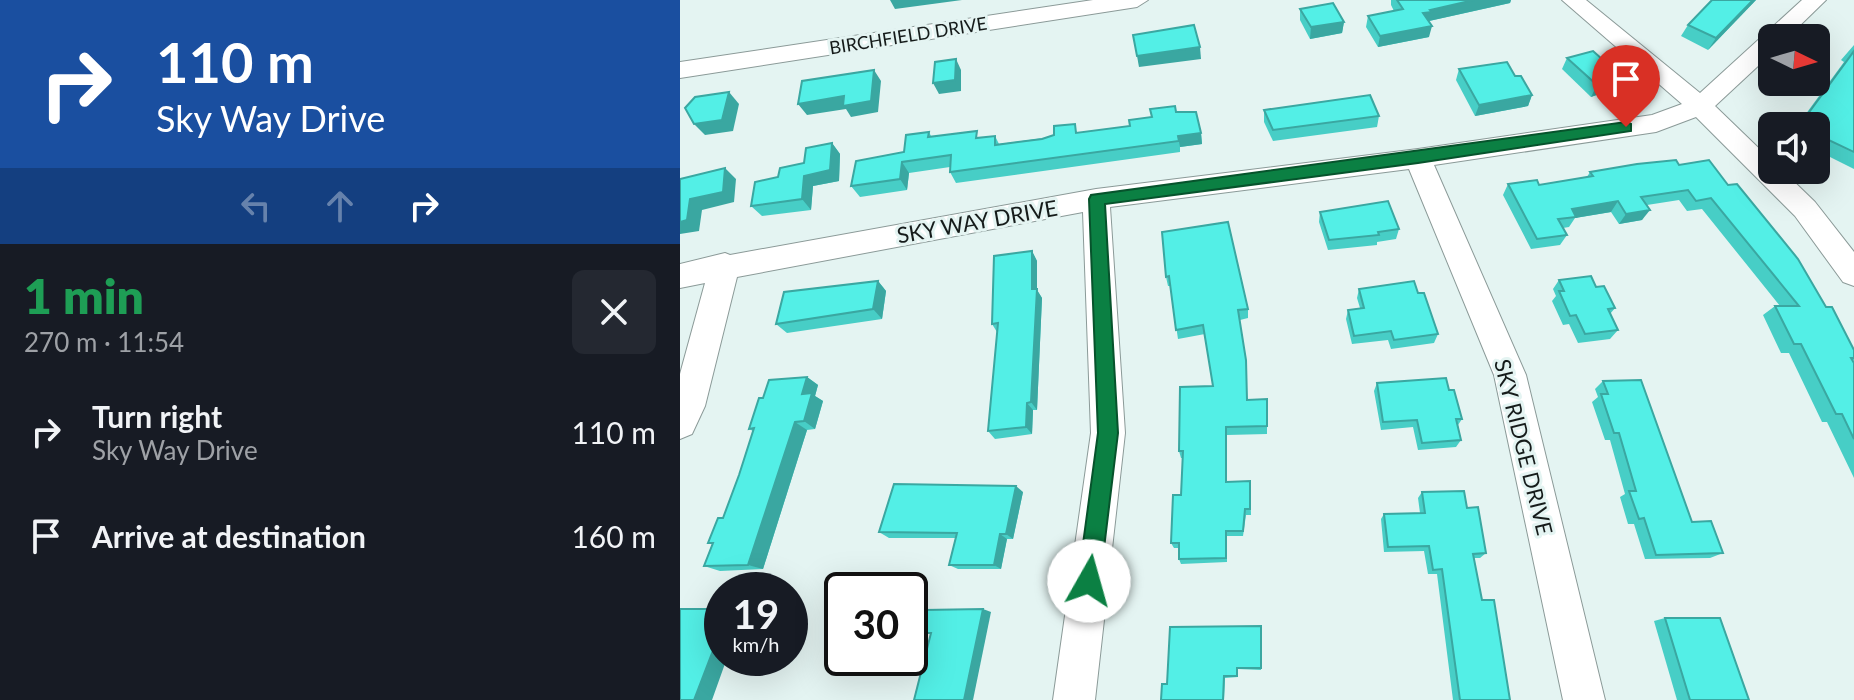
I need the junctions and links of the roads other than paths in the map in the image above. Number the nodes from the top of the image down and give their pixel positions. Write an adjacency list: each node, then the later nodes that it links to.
1 (1137, 0): 6 (street, BIRCHFIELD DRIVE)
2 (1573, 0): 7 (street)
3 (1815, 0): 4 (street, SKY WAY DRIVE)
4 (1789, 24)
5 (1758, 53): 7 (street, SKY WAY DRIVE)
6 (680, 70)
7 (1700, 106): 8 (street, SKY WAY DRIVE); 11 (street)
8 (1418, 158): 9 (street, SKY WAY DRIVE); 15 (street, SKY RIDGE DRIVE)
9 (1096, 199): 10 (street, SKY WAY DRIVE); 14 (street)
10 (725, 265): 12 (street, SKY WAY DRIVE); 13 (street)
11 (1854, 274)
12 (680, 276)
13 (680, 423)
14 (1074, 700)
15 (1584, 700)

